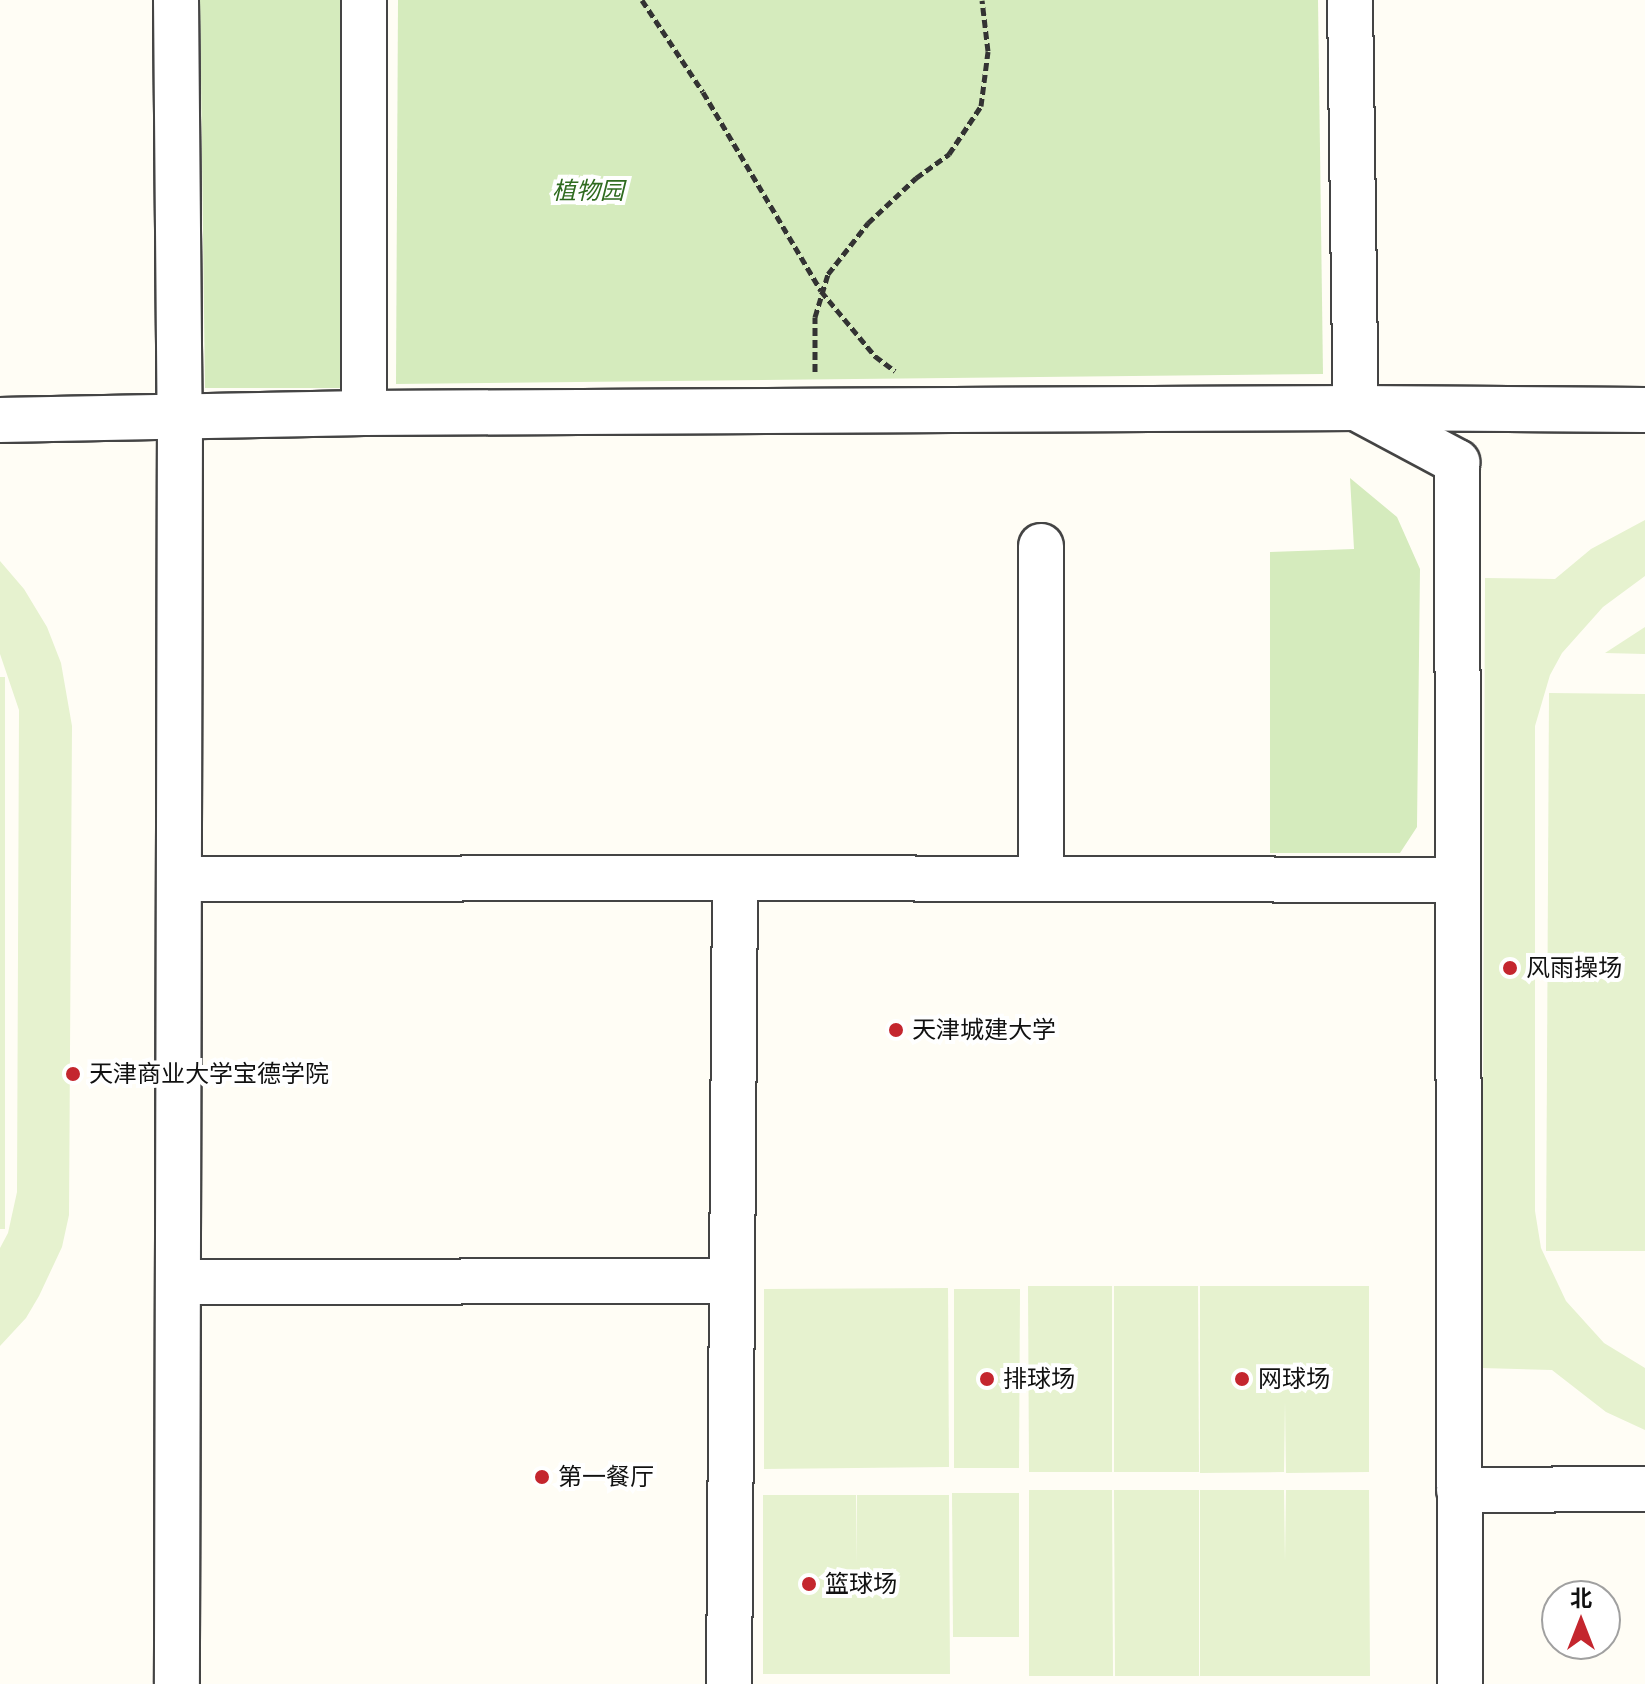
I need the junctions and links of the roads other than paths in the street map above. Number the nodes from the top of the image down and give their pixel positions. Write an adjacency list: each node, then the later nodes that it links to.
1 (176, 0): 7 (lane)
2 (364, 0): 6 (lane)
3 (1350, 0): 4 (lane)
4 (1356, 408): 5 (lane); 6 (lane); 13 (lane)
5 (1645, 410)
6 (364, 413): 7 (lane)
7 (180, 418): 8 (lane); 11 (lane)
8 (0, 420)
9 (1041, 546): 12 (lane)
10 (735, 878): 11 (lane); 12 (lane); 14 (lane)
11 (179, 879): 15 (lane)
12 (1041, 879): 13 (lane)
13 (1458, 880): 17 (lane)
14 (732, 1281): 15 (lane); 19 (lane)
15 (178, 1282): 18 (lane)
16 (1645, 1489): 17 (lane)
17 (1459, 1490): 20 (lane)
18 (177, 1684)
19 (729, 1684)
20 (1460, 1684)

